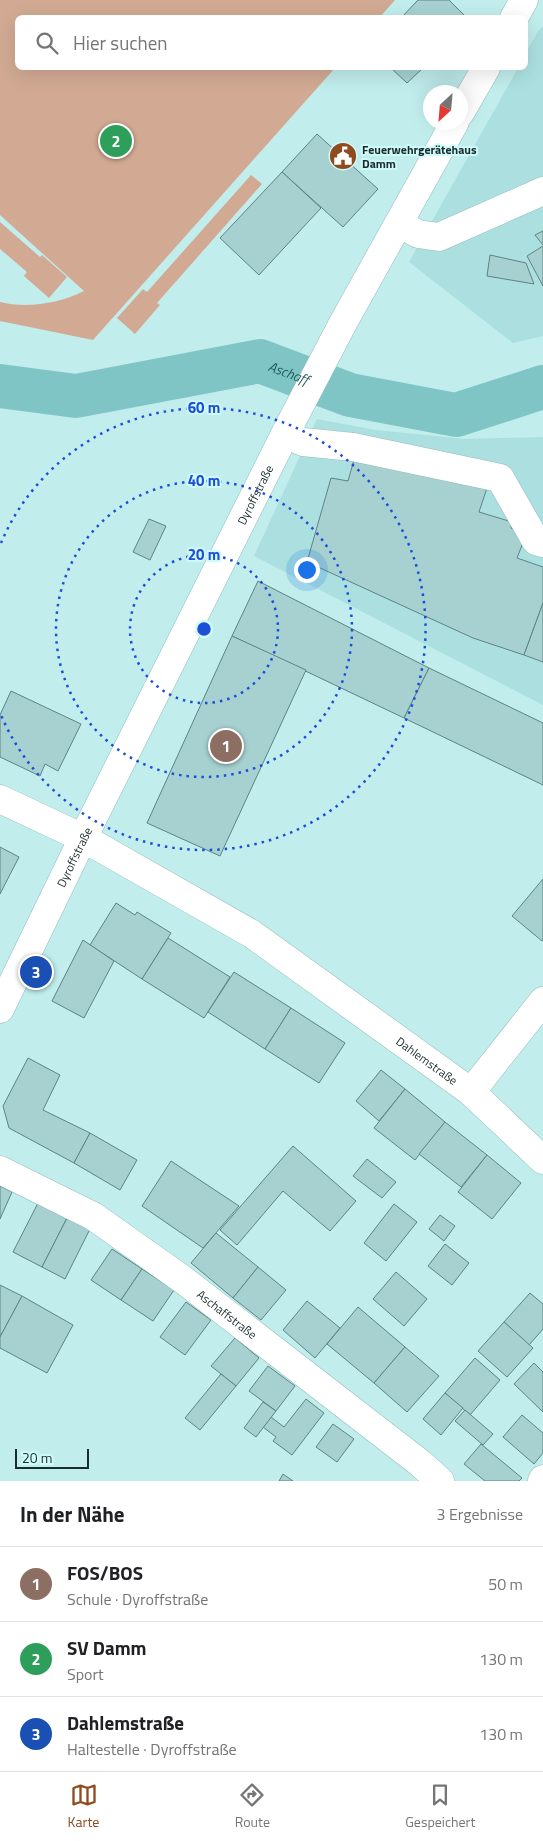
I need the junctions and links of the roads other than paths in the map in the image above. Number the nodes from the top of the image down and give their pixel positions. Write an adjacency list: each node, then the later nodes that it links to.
1 (524, 0): 2 (street)
2 (516, 15)
3 (485, 70): 4 (street)
4 (468, 99)
5 (451, 130): 7 (street, Dyroffstraße)
6 (543, 191): 7 (street)
7 (399, 223): 8 (street, Dyroffstraße)
8 (291, 423): 9 (street); 11 (street, Dyroffstraße)
9 (543, 543)
10 (0, 799): 11 (street, Dahlemstraße)
11 (83, 838): 13 (street, Dyroffstraße); 14 (street, Dahlemstraße)
12 (543, 1001): 14 (street, Dahlemstraße)
13 (0, 1009)
14 (471, 1092): 15 (street, Dahlemstraße)
15 (543, 1160)
16 (0, 1170): 17 (street, Aschaffstraße)
17 (413, 1472): 18 (street, Aschaffstraße)
18 (440, 1481)

